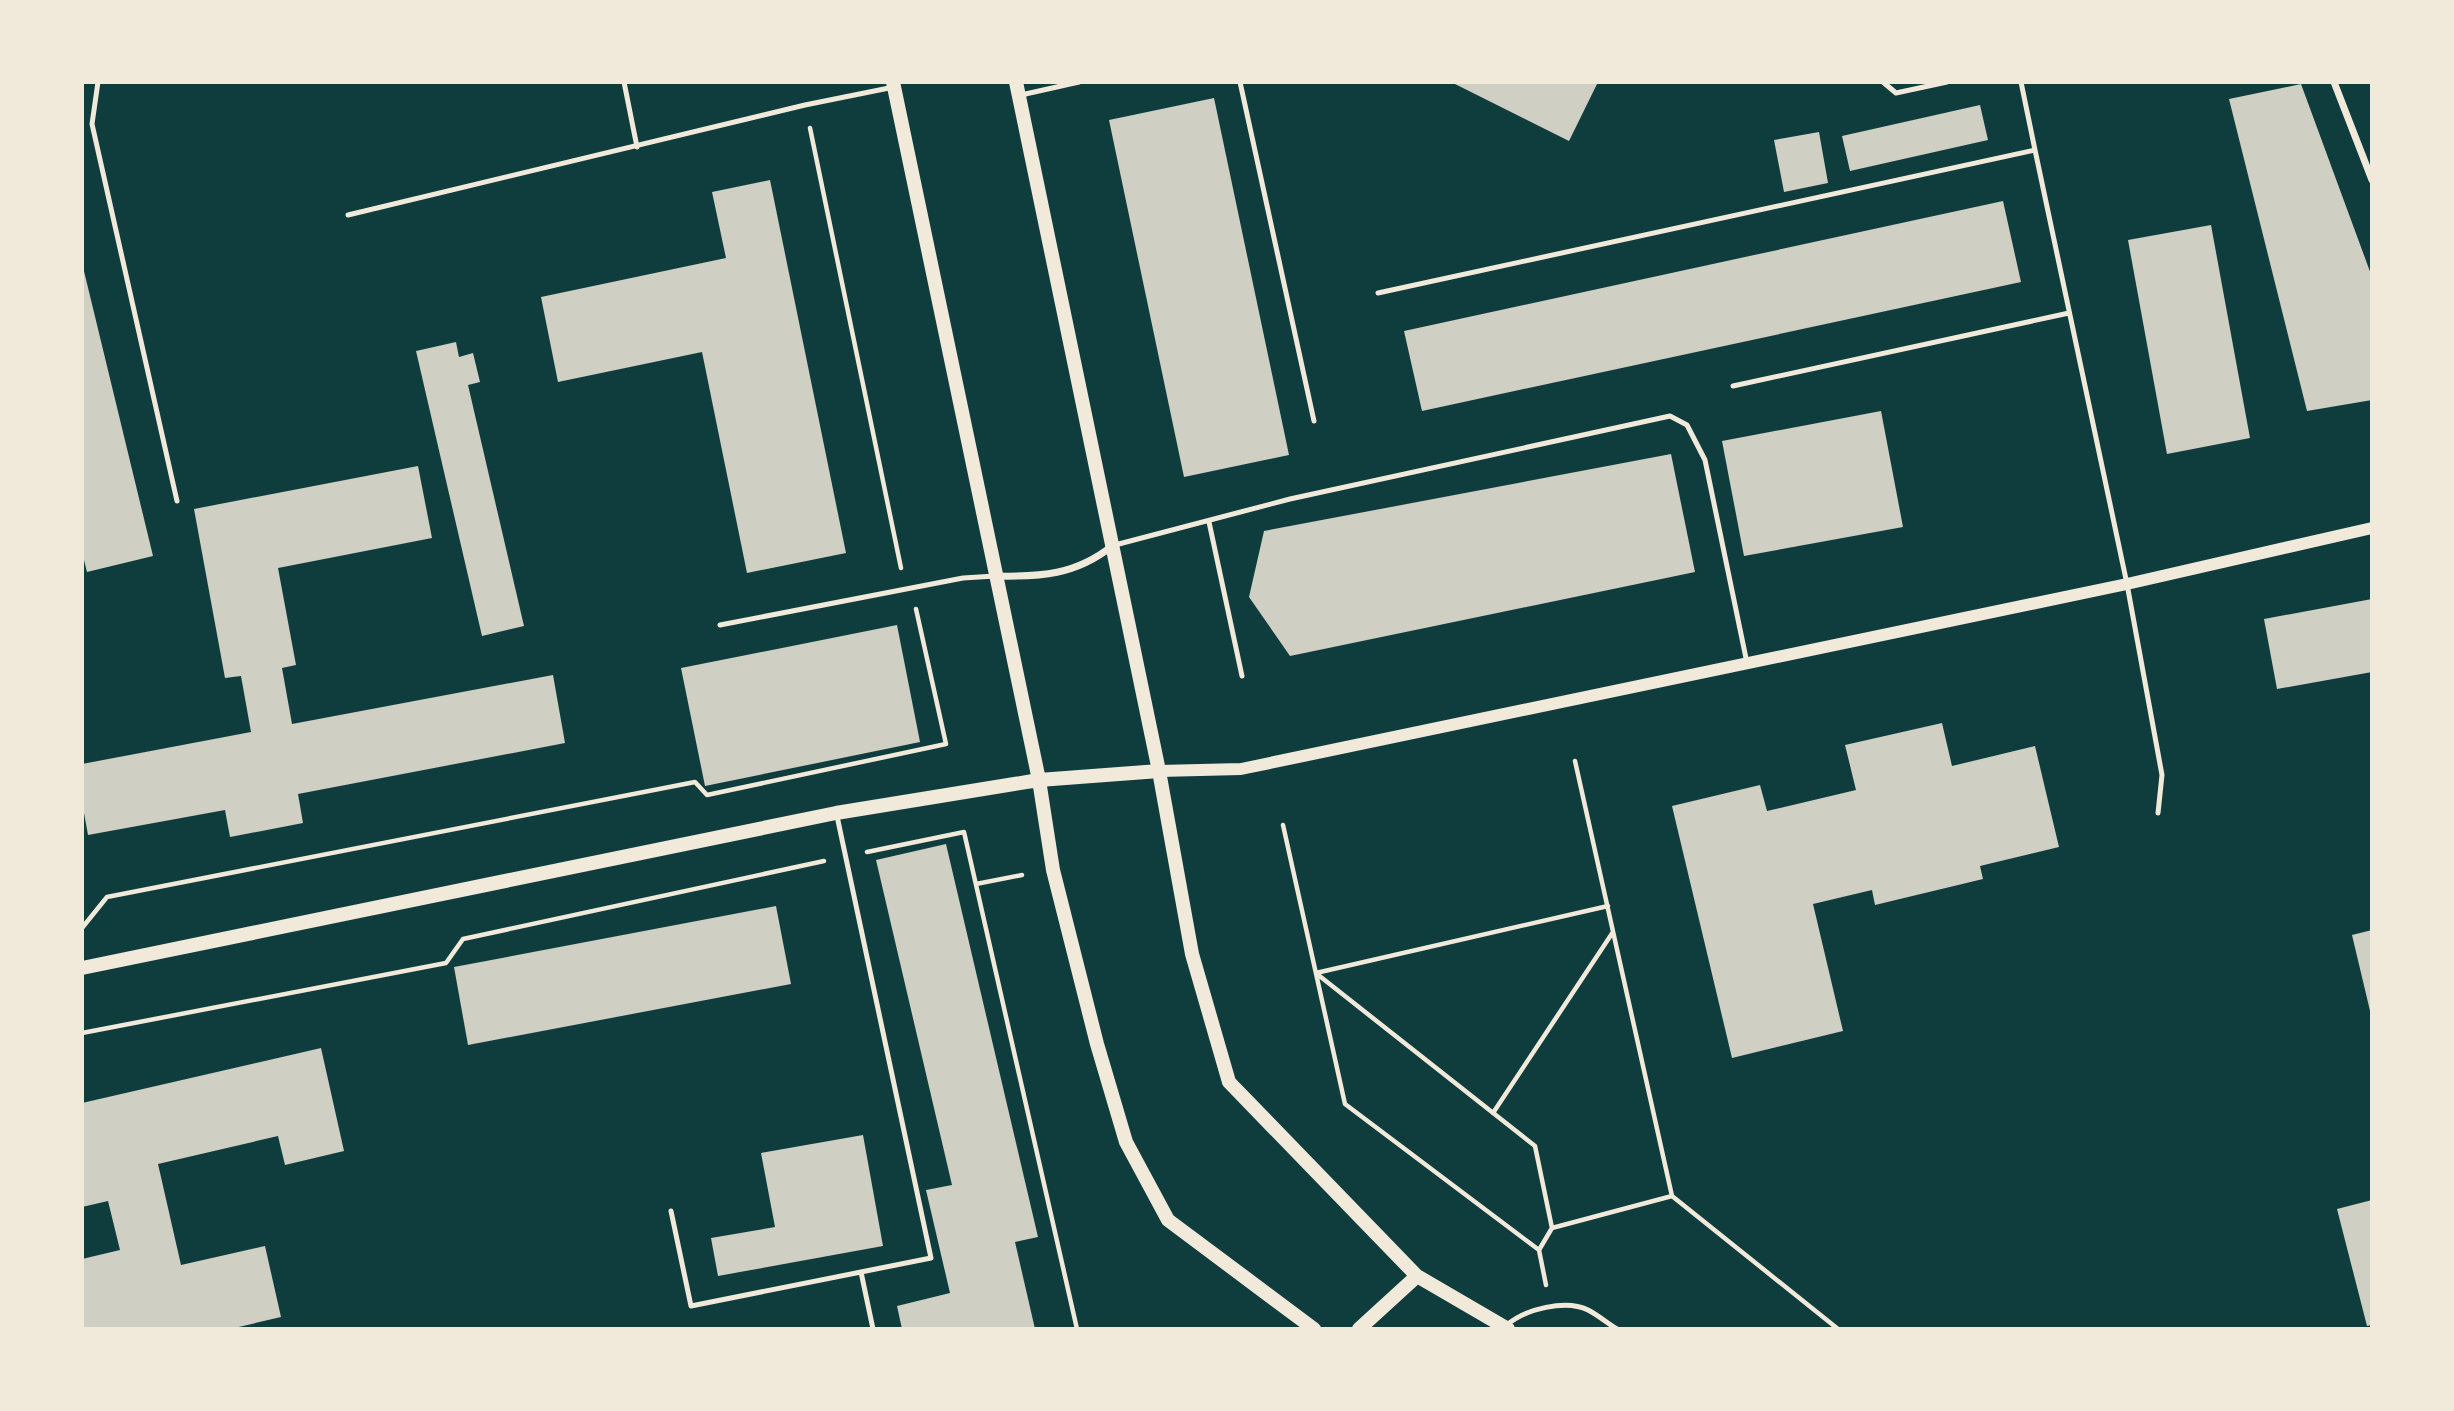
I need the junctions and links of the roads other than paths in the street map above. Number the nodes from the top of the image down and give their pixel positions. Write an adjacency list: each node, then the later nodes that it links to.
1 (99, 82): 11 (lane)
2 (624, 82): 13 (lane)
3 (1079, 82): 10 (lane)
4 (1240, 82): 20 (lane)
5 (1883, 82): 6 (lane)
6 (1947, 82)
7 (2021, 82): 14 (lane)
8 (2334, 82): 15 (street)
9 (893, 85): 13 (lane); 25 (main road)
10 (1017, 89): 24 (main road)
11 (92, 124): 12 (lane); 21 (lane)
12 (82, 127)
13 (637, 148): 16 (lane)
14 (2035, 150): 17 (lane); 18 (lane)
15 (2372, 180)
16 (348, 215)
17 (1378, 293)
18 (2069, 313): 19 (lane); 26 (lane)
19 (1733, 386)
20 (1314, 421)
21 (177, 501)
22 (1209, 522): 24 (lane); 28 (lane); 29 (lane)
23 (2372, 528): 26 (street)
24 (1112, 546): 25 (street); 30 (main road)
25 (995, 576): 27 (lane); 31 (main road)
26 (2127, 584): 28 (street); 33 (lane)
27 (720, 625)
28 (1747, 663): 30 (street)
29 (1242, 676)
30 (1159, 771): 31 (main road); 37 (main road)
31 (1038, 780): 32 (main road); 40 (main road)
32 (836, 813): 34 (main road); 36 (lane)
33 (2158, 813)
34 (82, 968)
35 (671, 1211): 36 (lane)
36 (861, 1272): 39 (lane)
37 (1417, 1276): 38 (main road); 41 (main road)
38 (1505, 1328): 42 (lane)
39 (873, 1329)
40 (1314, 1329)
41 (1359, 1329)
42 (1616, 1329)

